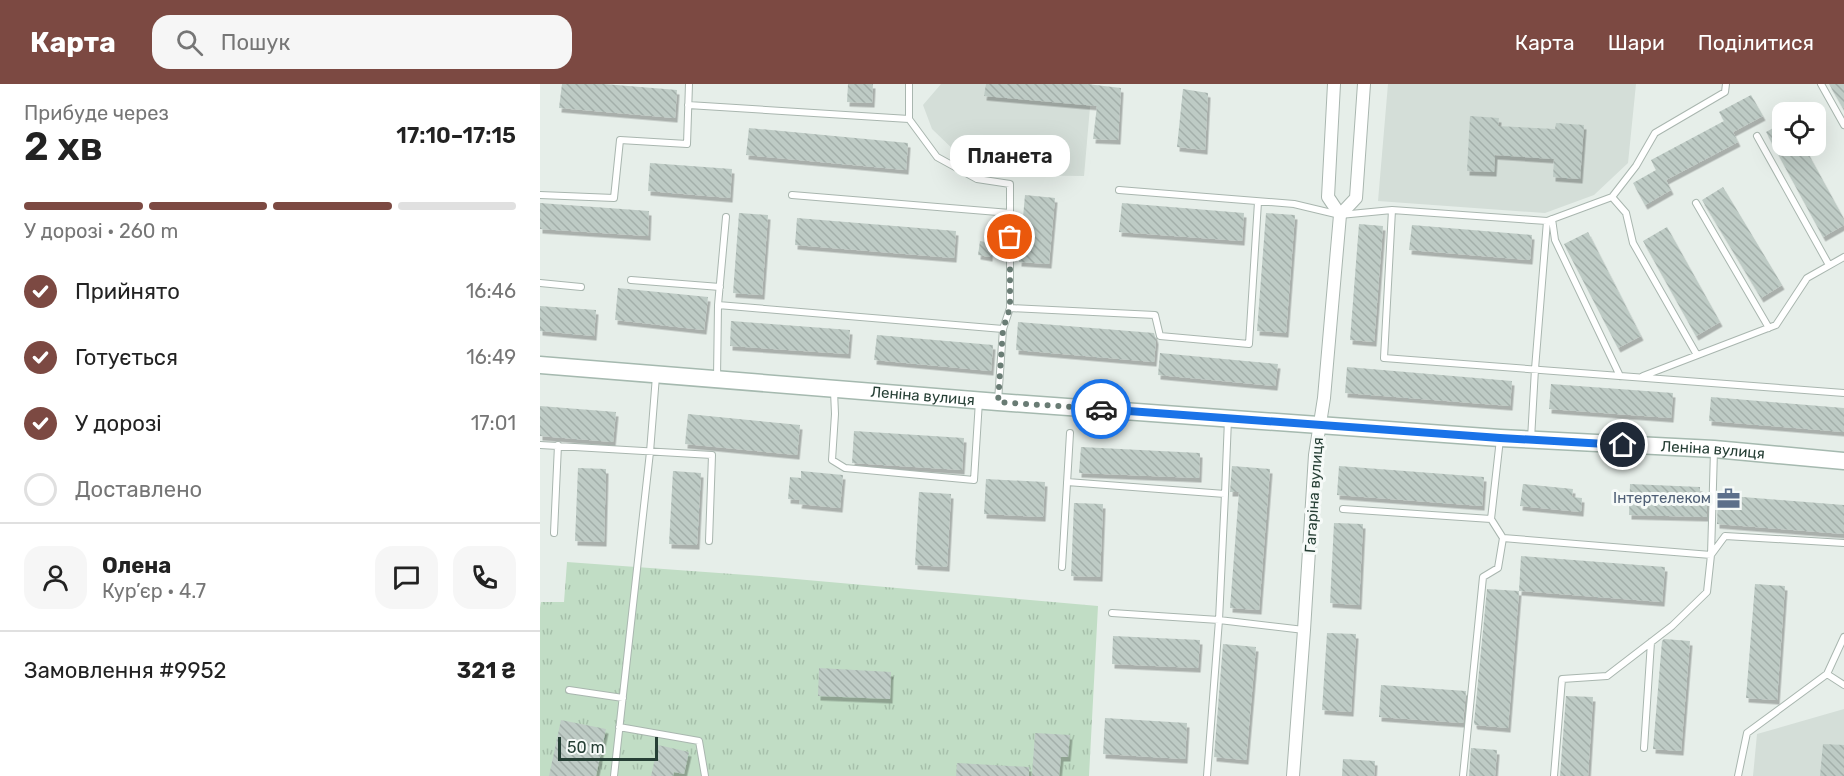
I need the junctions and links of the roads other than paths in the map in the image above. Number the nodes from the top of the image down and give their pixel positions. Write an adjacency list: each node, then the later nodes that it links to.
1 (689, 84): 7 (lane)
2 (909, 84): 8 (lane)
3 (1334, 84): 19 (street, Гагаріна вулиця)
4 (1364, 84): 19 (street, Гагаріна вулиця)
5 (1726, 84): 14 (lane)
6 (1821, 84): 9 (lane)
7 (688, 105): 8 (lane); 12 (lane)
8 (909, 119): 18 (lane)
9 (1844, 125)
10 (1756, 136): 23 (lane)
11 (1119, 190): 15 (lane)
12 (540, 195)
13 (792, 195): 18 (lane)
14 (1612, 197): 21 (lane); 32 (lane)
15 (1258, 202): 19 (lane); 29 (lane)
16 (1696, 203): 30 (lane)
17 (1392, 210): 19 (lane); 21 (lane); 34 (lane)
18 (1010, 213): 29 (lane)
19 (1340, 215): 44 (street, Гагаріна вулиця)
20 (726, 217): 27 (lane)
21 (1550, 220): 34 (lane); 36 (lane)
22 (1844, 257): 23 (lane)
23 (1829, 265): 30 (lane)
24 (631, 280): 27 (lane)
25 (540, 283): 26 (lane)
26 (581, 287)
27 (720, 287): 28 (lane)
28 (718, 305): 31 (lane); 38 (lane)
29 (1010, 308): 31 (lane)
30 (1769, 328): 32 (lane)
31 (1003, 329): 42 (lane)
32 (1697, 356): 37 (lane)
33 (540, 365): 35 (street, Леніна вулиця)
34 (1535, 369): 36 (lane); 47 (lane)
35 (656, 373): 38 (street, Леніна вулиця); 51 (lane)
36 (1620, 376): 37 (lane)
37 (1640, 377): 40 (lane)
38 (717, 378): 39 (street, Леніна вулиця)
39 (834, 388): 41 (street, Леніна вулиця); 41 (lane)
40 (1844, 393)
41 (979, 400): 42 (street, Леніна вулиця)
42 (998, 402): 43 (street, Леніна вулиця)
43 (1228, 418): 44 (street, Леніна вулиця); 54 (lane)
44 (1319, 424): 46 (street, Леніна вулиця); 65 (street, Гагаріна вулиця)
45 (1070, 433): 53 (lane)
46 (1500, 438): 47 (street, Леніна вулиця); 56 (lane)
47 (1531, 440): 50 (street, Леніна вулиця)
48 (540, 445): 49 (lane)
49 (558, 446): 51 (lane); 57 (lane)
50 (1714, 449): 52 (street, Леніна вулиця); 61 (lane)
51 (650, 452): 59 (lane); 71 (lane)
52 (1844, 461)
53 (1068, 482): 54 (lane); 62 (lane)
54 (1225, 494): 64 (lane)
55 (1343, 509): 56 (lane)
56 (1491, 519): 58 (lane)
57 (554, 533)
58 (1503, 538): 61 (lane); 78 (lane)
59 (709, 542)
60 (1844, 543): 61 (lane)
61 (1711, 555): 67 (lane)
62 (1062, 567)
63 (1112, 613): 64 (lane)
64 (1219, 620): 65 (lane); 76 (lane)
65 (1304, 630): 77 (street, Гагаріна вулиця)
66 (1844, 637): 68 (lane)
67 (1651, 642): 73 (lane); 79 (lane)
68 (1827, 674): 69 (lane); 80 (lane)
69 (1844, 685)
70 (569, 690): 71 (lane)
71 (623, 698): 72 (lane)
72 (619, 727): 74 (lane); 75 (lane)
73 (1644, 748)
74 (614, 776)
75 (705, 776)
76 (1207, 776)
77 (1293, 776)
78 (1463, 776)
79 (1554, 776)
80 (1738, 776)

